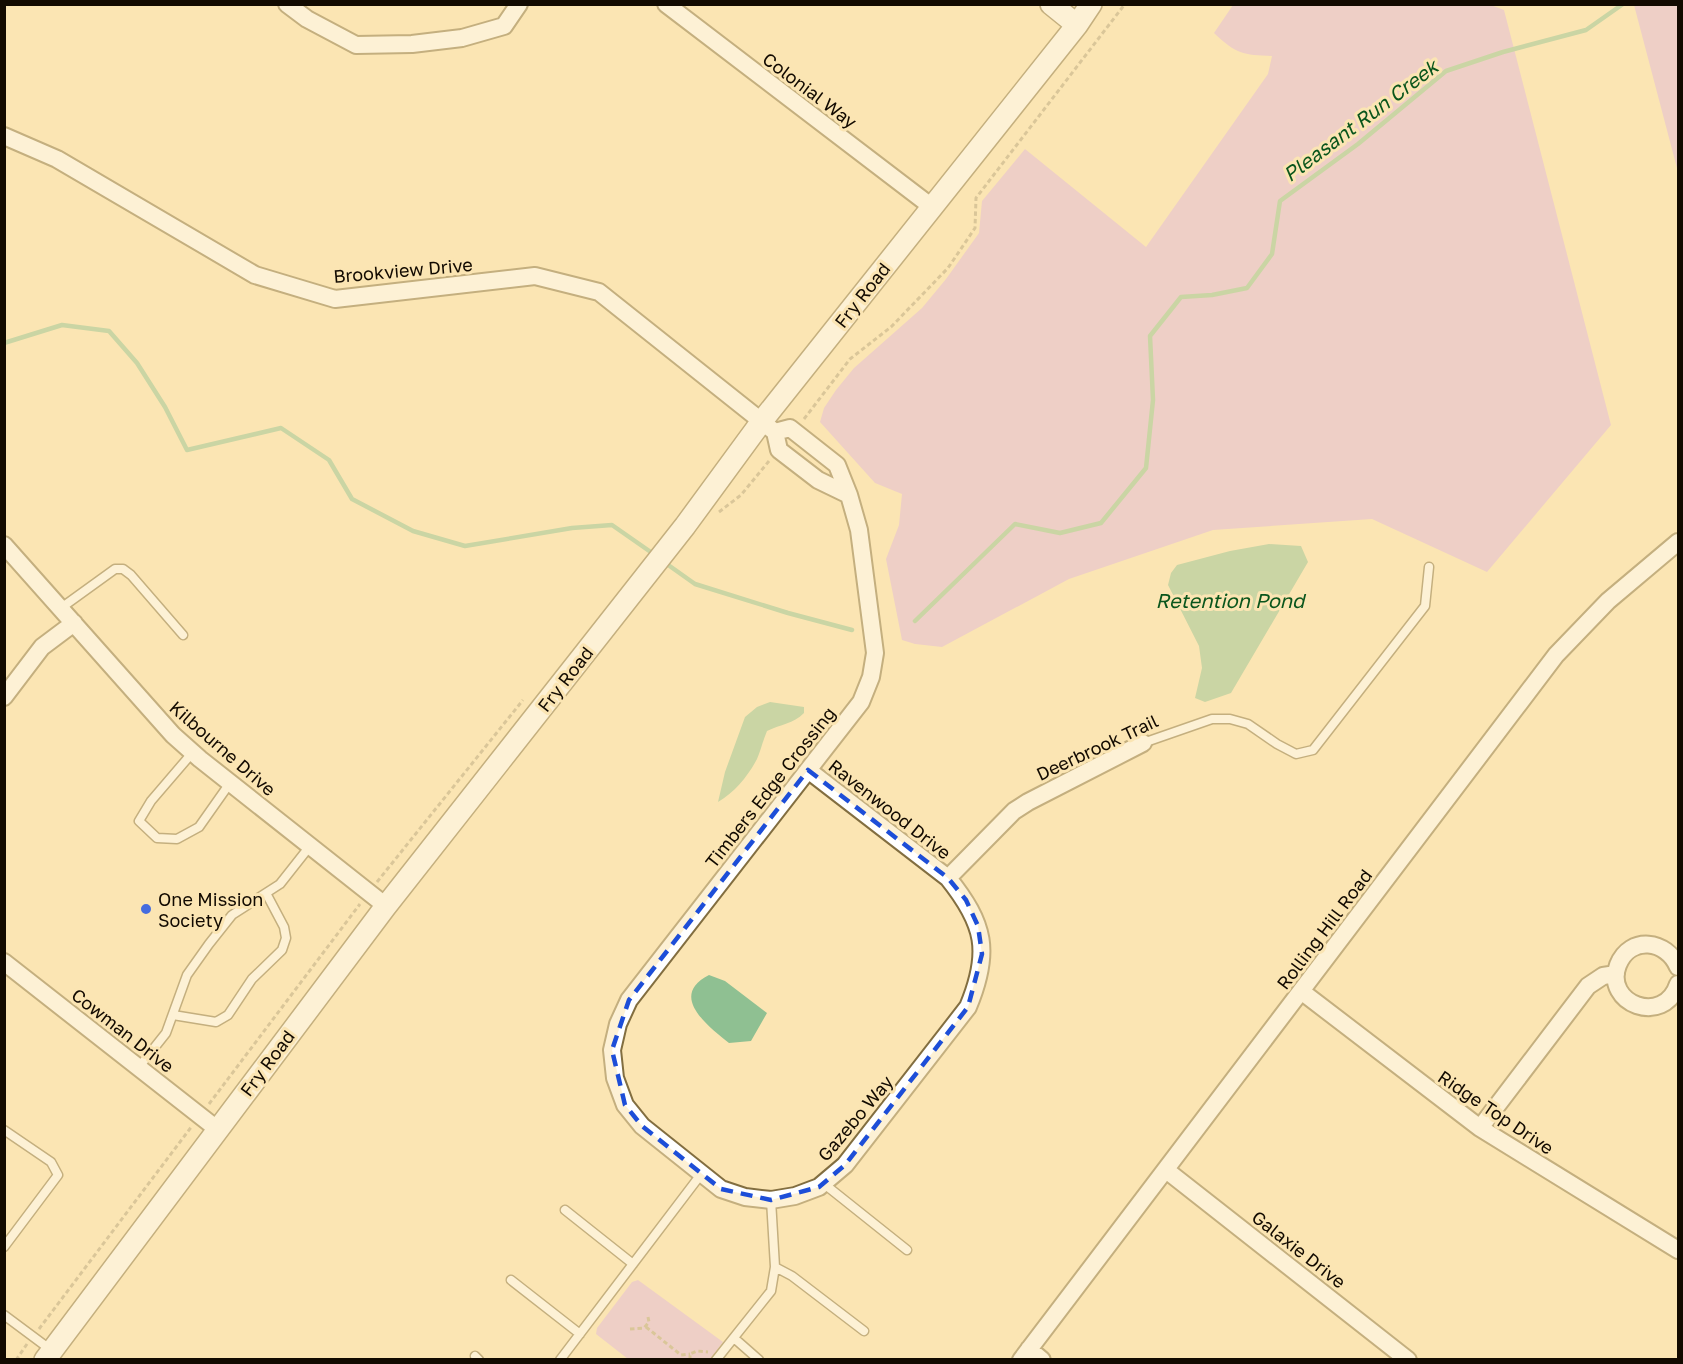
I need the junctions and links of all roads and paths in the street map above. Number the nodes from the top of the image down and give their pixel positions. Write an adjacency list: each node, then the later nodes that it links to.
1 (287, 4): 2 (street)
2 (519, 4)
3 (666, 4): 9 (street, Colonial Way)
4 (1051, 4): 7 (street)
5 (1091, 4): 7 (street, Fry Road)
6 (1125, 4): 11 (path)
7 (1077, 25): 9 (street, Fry Road)
8 (4, 136): 10 (street, Brookview Drive)
9 (932, 207): 10 (street, Fry Road)
10 (768, 426): 11 (street); 12 (street); 31 (street, Fry Road)
11 (794, 431): 13 (street, Timbers Edge Crossing)
12 (779, 450): 13 (street); 14 (path)
13 (849, 495): 25 (street, Timbers Edge Crossing)
14 (714, 515)
15 (1678, 542): 36 (street, Rolling Hill Road)
16 (4, 545): 18 (street, Kilbourne Drive)
17 (1429, 567): 23 (lane, Deerbrook Trail)
18 (61, 608): 19 (street, Kilbourne Drive); 20 (lane)
19 (74, 623): 21 (street); 24 (street, Kilbourne Drive)
20 (183, 635)
21 (4, 697)
22 (526, 697): 30 (path)
23 (1143, 743): 28 (street, Deerbrook Trail)
24 (193, 752): 26 (street, Kilbourne Drive); 26 (lane)
25 (808, 770): 28 (street, Ravenwood Drive); 39 (street, Timbers Edge Crossing)
26 (230, 783): 27 (street, Kilbourne Drive)
27 (310, 846): 29 (lane); 30 (street, Kilbourne Drive)
28 (948, 878): 45 (street, Gazebo Way)
29 (266, 893): 37 (lane); 37 (lane)
30 (369, 893): 31 (street, Kilbourne Drive); 40 (path)
31 (386, 906): 40 (street, Fry Road)
32 (4, 962): 38 (street, Cowman Drive)
33 (1678, 968): 34 (street)
34 (1616, 974): 35 (street); 41 (street)
35 (1678, 984)
36 (1301, 991): 41 (street, Ridge Top Drive); 43 (street, Rolling Hill Road)
37 (173, 1015): 38 (lane)
38 (139, 1067): 40 (street, Cowman Drive)
39 (615, 1078): 44 (street, Gazebo Way)
40 (209, 1122): 60 (path); 63 (street, Fry Road)
41 (1480, 1128): 50 (street, Ridge Top Drive)
42 (4, 1130): 48 (lane)
43 (1166, 1170): 64 (street, Rolling Hill Road); 71 (street, Galaxie Drive)
44 (702, 1173): 46 (street, Gazebo Way); 51 (lane)
45 (824, 1183): 46 (street, Gazebo Way); 49 (lane)
46 (771, 1200): 52 (lane)
47 (565, 1210): 51 (lane)
48 (4, 1247)
49 (907, 1250)
50 (1678, 1250)
51 (633, 1264): 59 (lane)
52 (775, 1267): 58 (lane); 61 (lane)
53 (511, 1280): 59 (lane)
54 (4, 1315): 60 (lane)
55 (648, 1317): 56 (path)
56 (646, 1327): 57 (path); 65 (path)
57 (630, 1329)
58 (864, 1331)
59 (580, 1334): 67 (lane)
60 (33, 1337): 63 (lane); 66 (path)
61 (734, 1338): 69 (lane); 70 (lane)
62 (690, 1354): 65 (path); 68 (path); 69 (path)
63 (48, 1355)
64 (1030, 1356)
65 (683, 1357)
66 (16, 1359)
67 (560, 1359)
68 (690, 1359)
69 (717, 1359)
70 (759, 1359)
71 (1408, 1359)

